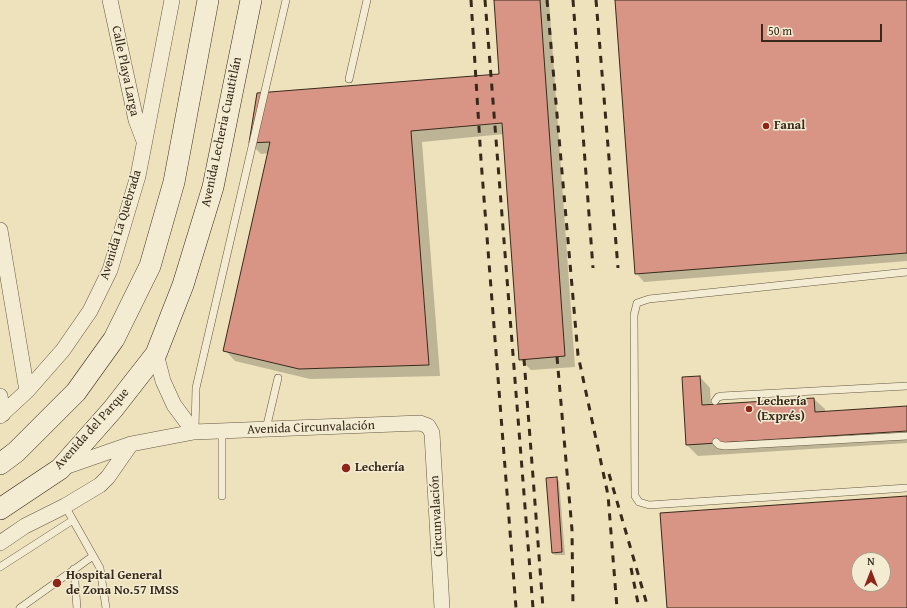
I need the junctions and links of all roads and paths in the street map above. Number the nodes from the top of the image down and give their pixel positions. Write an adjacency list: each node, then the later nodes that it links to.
1 (110, 0): 8 (street, Calle Playa Larga)
2 (172, 0): 8 (street, Avenida La Quebrada)
3 (208, 0): 25 (main road)
4 (251, 0): 11 (main road, Avenida Lecheria Cuautitlán)
5 (286, 0): 20 (lane)
6 (367, 0): 7 (lane)
7 (349, 79)
8 (144, 141): 14 (street, Avenida La Quebrada)
9 (0, 230): 14 (street)
10 (907, 272): 27 (lane)
11 (156, 354): 20 (street); 26 (main road, Avenida del Parque)
12 (278, 378): 19 (lane)
13 (907, 386): 16 (lane)
14 (27, 391): 17 (street, Avenida La Quebrada)
15 (0, 396): 17 (street)
16 (715, 400)
17 (2, 415)
18 (428, 426): 19 (street, Avenida Circunvalación); 39 (street, Circunvalación)
19 (266, 430): 21 (street, Avenida Circunvalación)
20 (194, 432): 21 (street, Avenida Circunvalación); 24 (street, Avenida Circunvalación)
21 (222, 432): 28 (lane)
22 (907, 436): 23 (lane)
23 (716, 442)
24 (131, 444): 26 (street, Avenida Circunvalación); 29 (street)
25 (0, 464)
26 (60, 469): 30 (main road, Avenida del Parque)
27 (907, 488)
28 (222, 496)
29 (65, 506): 31 (lane); 32 (street)
30 (0, 509)
31 (73, 520): 33 (lane); 34 (lane)
32 (0, 543)
33 (93, 556): 35 (lane); 38 (lane)
34 (0, 567)
35 (74, 569): 36 (lane); 37 (lane)
36 (20, 608)
37 (77, 608)
38 (106, 608)
39 (442, 608)

